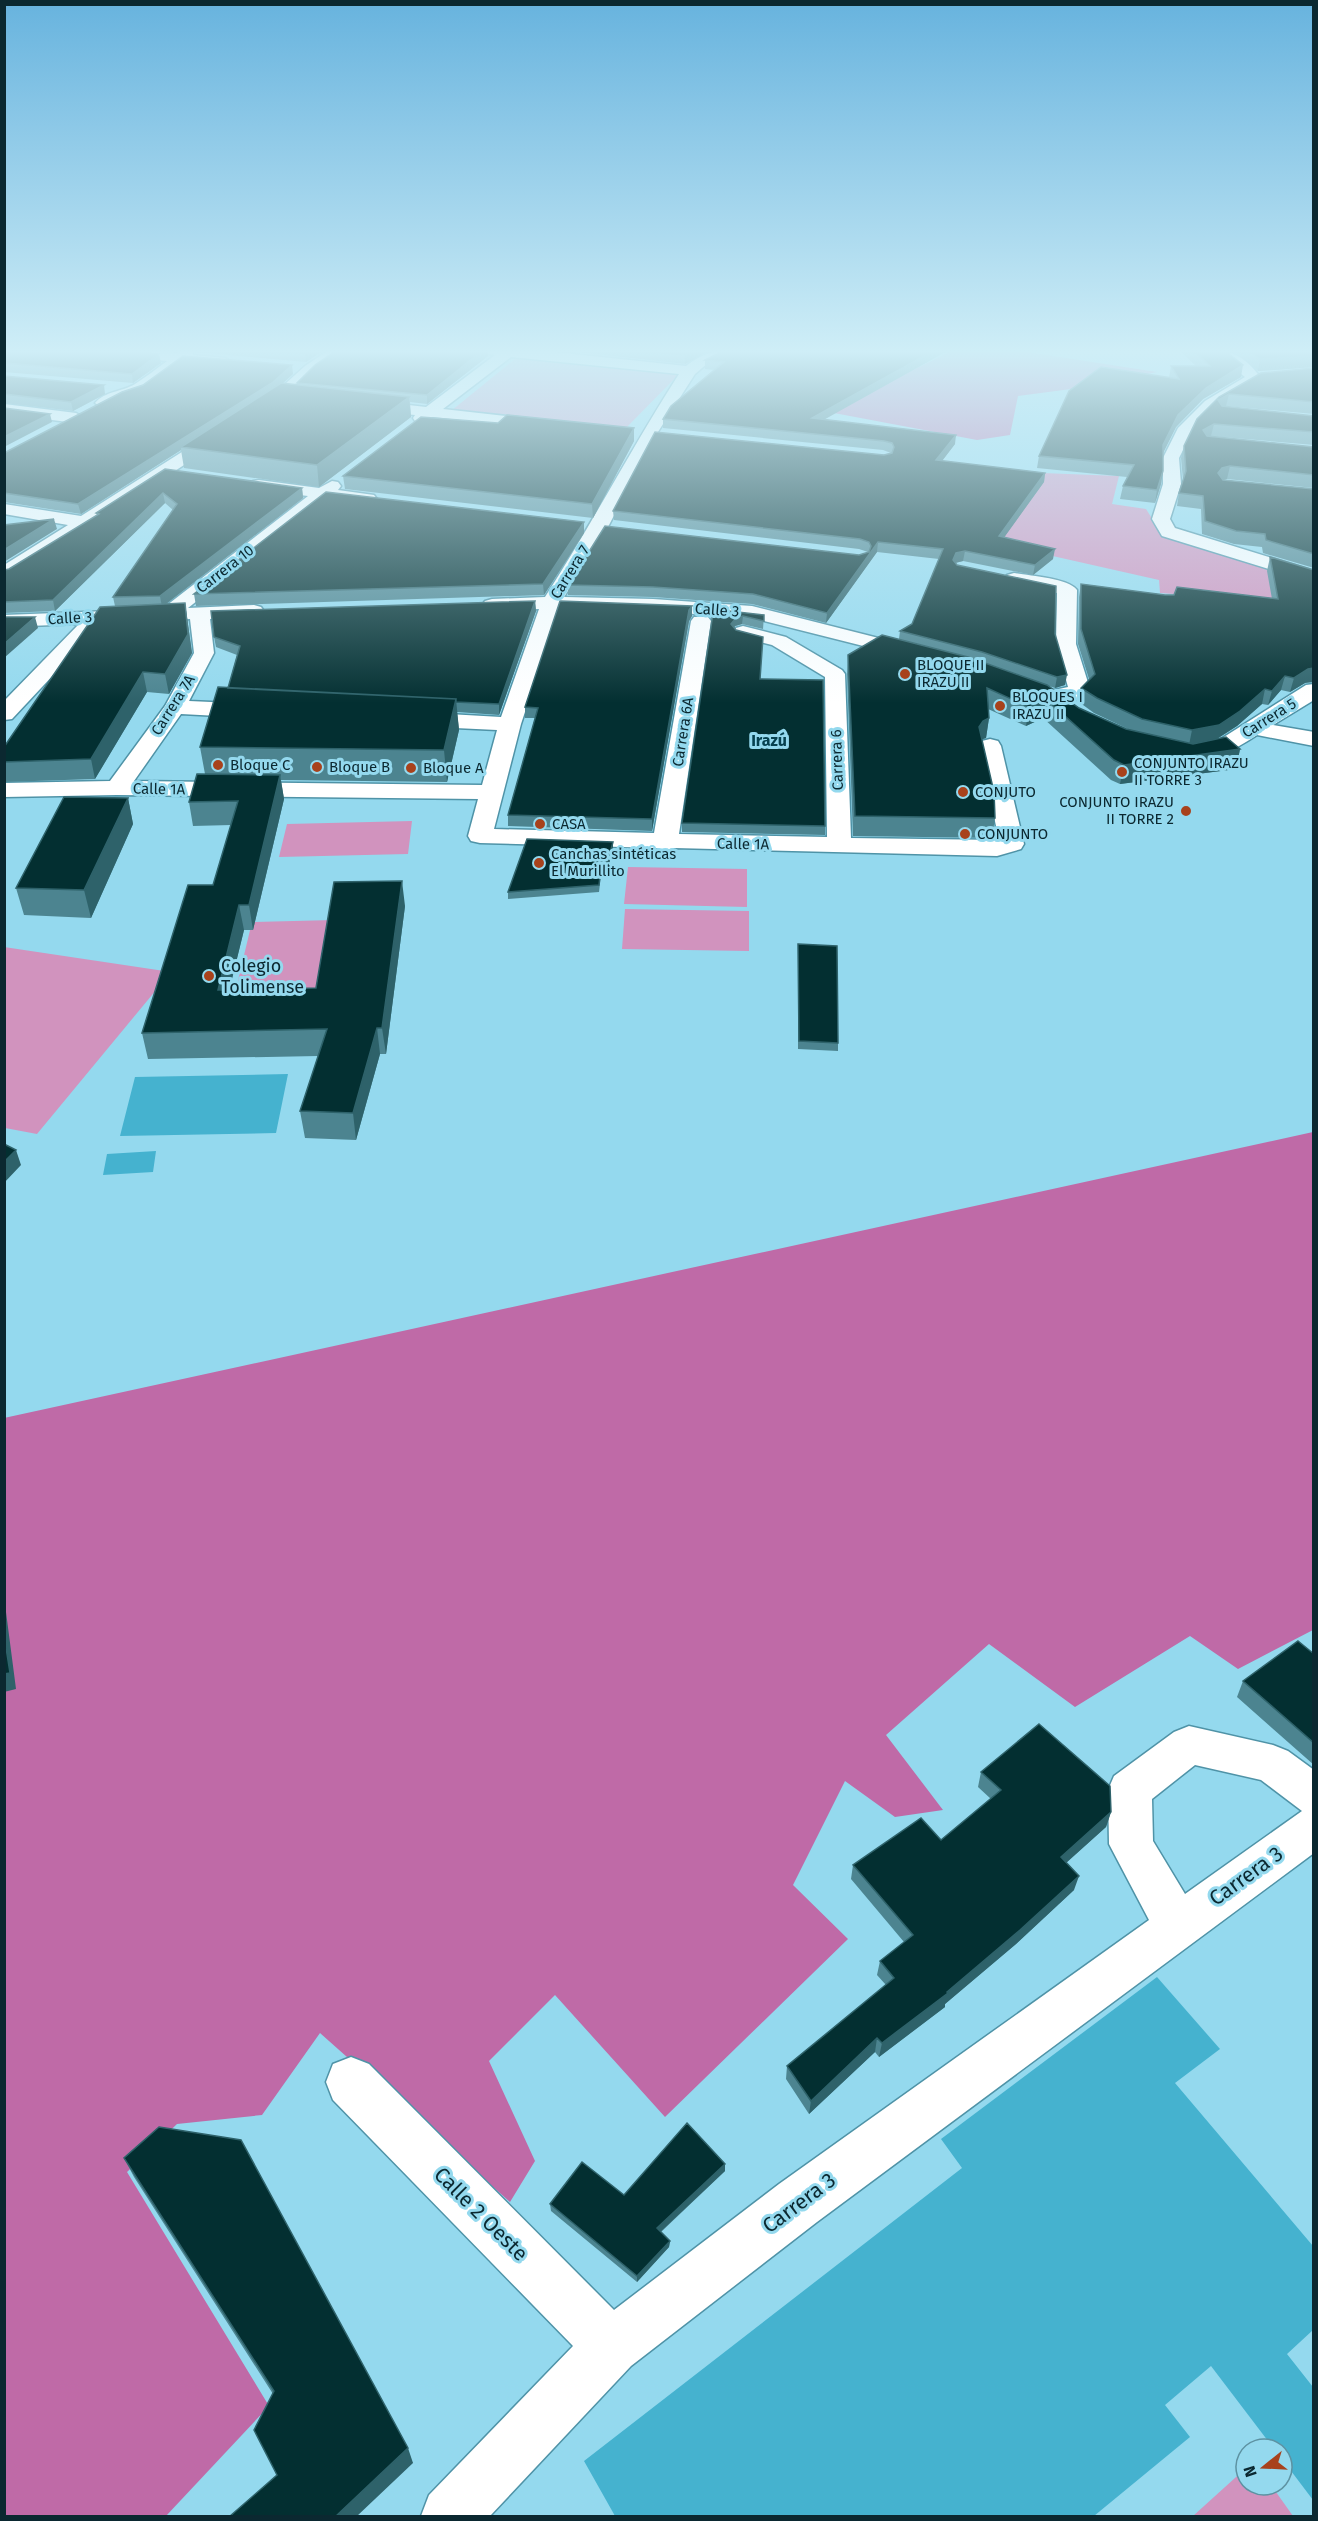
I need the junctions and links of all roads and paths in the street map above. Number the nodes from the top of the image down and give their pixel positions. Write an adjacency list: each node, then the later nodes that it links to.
1 (172, 468): 4 (street)
2 (631, 468): 13 (street, Carrera 7)
3 (1171, 468): 17 (street)
4 (165, 472): 6 (street); 11 (street)
5 (349, 473): 8 (street, Carrera 10)
6 (187, 476)
7 (243, 483): 8 (street)
8 (322, 494): 9 (street); 22 (street, Carrera 10)
9 (391, 502)
10 (4, 509): 11 (street)
11 (84, 522): 15 (street)
12 (576, 522): 13 (street)
13 (600, 525): 14 (street); 19 (street, Carrera 7)
14 (623, 528)
15 (4, 574)
16 (999, 577): 30 (street)
17 (1314, 577)
18 (469, 605): 19 (street, Calle 3)
19 (550, 607): 25 (street, Calle 3); 26 (street, Calle 3); 36 (street, Carrera 7)
20 (269, 611): 21 (street, Calle 3)
21 (199, 613): 22 (street, Calle 3); 31 (street, Carrera 7A)
22 (168, 614): 23 (street, Calle 3)
23 (97, 617): 24 (street, Calle 3); 33 (street)
24 (4, 621)
25 (701, 621): 27 (street, Calle 3); 45 (street, Carrera 6A)
26 (929, 657)
27 (835, 674): 46 (street, Carrera 6)
28 (1033, 690): 30 (street)
29 (1314, 690): 37 (street, Carrera 5)
30 (1053, 697): 34 (street)
31 (175, 707): 32 (street); 41 (street, Carrera 7A)
32 (279, 712)
33 (4, 714)
34 (1077, 714)
35 (395, 718): 36 (street)
36 (510, 724): 43 (street, Carrera 7)
37 (1252, 728): 38 (street); 40 (street, Carrera 5)
38 (1314, 740)
39 (990, 746): 46 (street, Calle 1A)
40 (1166, 749)
41 (117, 788): 42 (street, Calle 1A); 43 (street, Calle 1A)
42 (4, 790)
43 (493, 792): 44 (street, Carrera 7)
44 (480, 836): 45 (street, Calle 1A)
45 (665, 843): 46 (street, Calle 1A)
46 (840, 846)
47 (1314, 1796): 49 (street)
48 (1314, 1827): 49 (street, Carrera 3)
49 (1178, 1926): 51 (street, Carrera 3)
50 (351, 2082): 51 (street, Calle 2 Oeste)
51 (611, 2346): 52 (street, Carrera 3)
52 (450, 2517)

